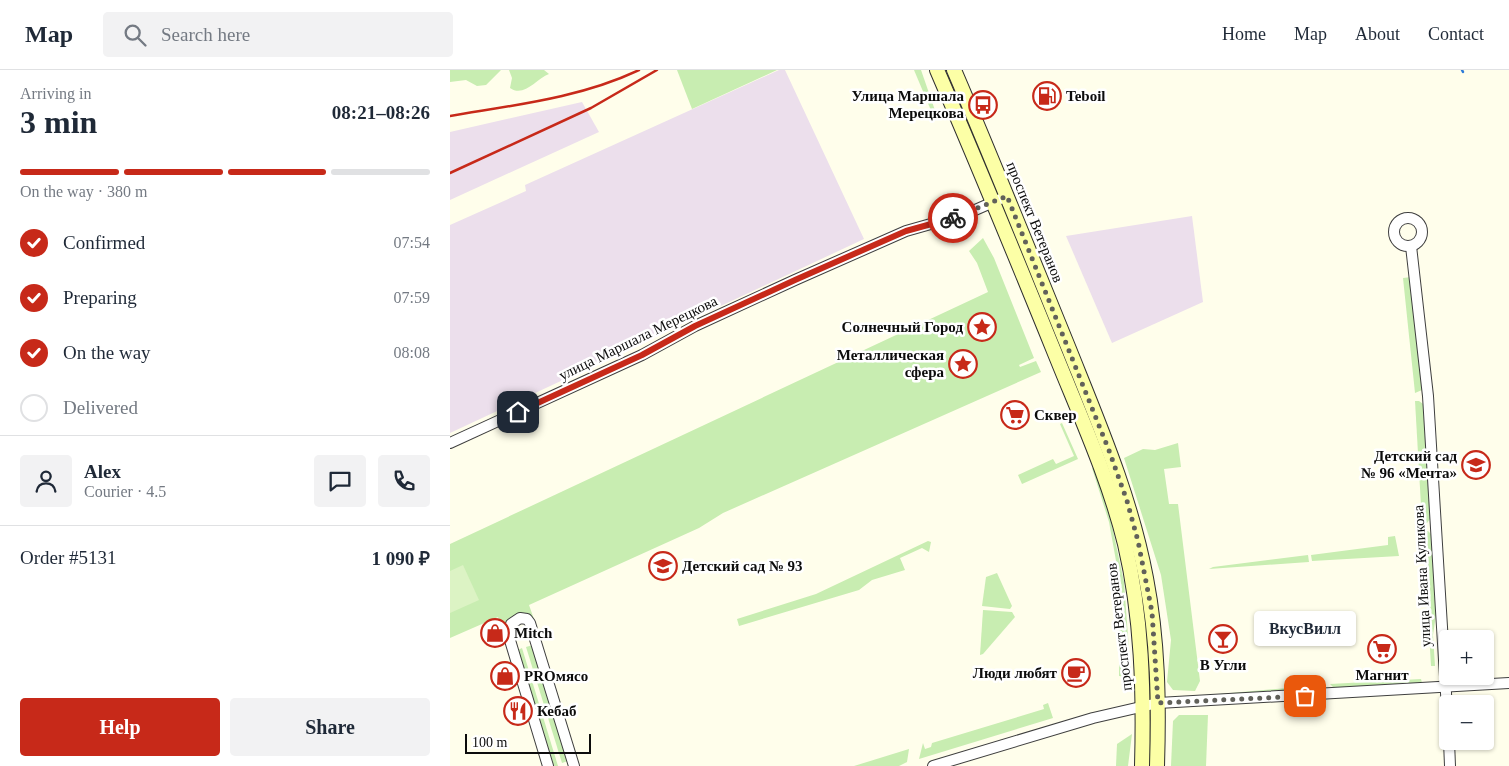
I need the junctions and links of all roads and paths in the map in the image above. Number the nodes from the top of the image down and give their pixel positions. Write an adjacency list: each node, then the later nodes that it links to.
1 (937, 70): 4 (main road, проспект Ветеранов)
2 (954, 70): 3 (main road, проспект Ветеранов)
3 (1007, 196): 4 (street, улица Маршала Мерецкова); 10 (main road, проспект Ветеранов)
4 (993, 202): 6 (street, улица Маршала Мерецкова); 11 (main road, проспект Ветеранов)
5 (1412, 246): 8 (street, улица Ивана Куликова)
6 (450, 443)
7 (1509, 684): 8 (street)
8 (1444, 687): 9 (street, улица Ивана Куликова); 10 (street)
9 (1445, 695)
10 (1158, 703): 11 (street); 17 (main road, проспект Ветеранов)
11 (1143, 705): 15 (street); 16 (main road, проспект Ветеранов)
12 (1449, 750): 18 (street)
13 (548, 766): 14 (street)
14 (574, 766)
15 (933, 766)
16 (1142, 766)
17 (1157, 766)
18 (1450, 766)

